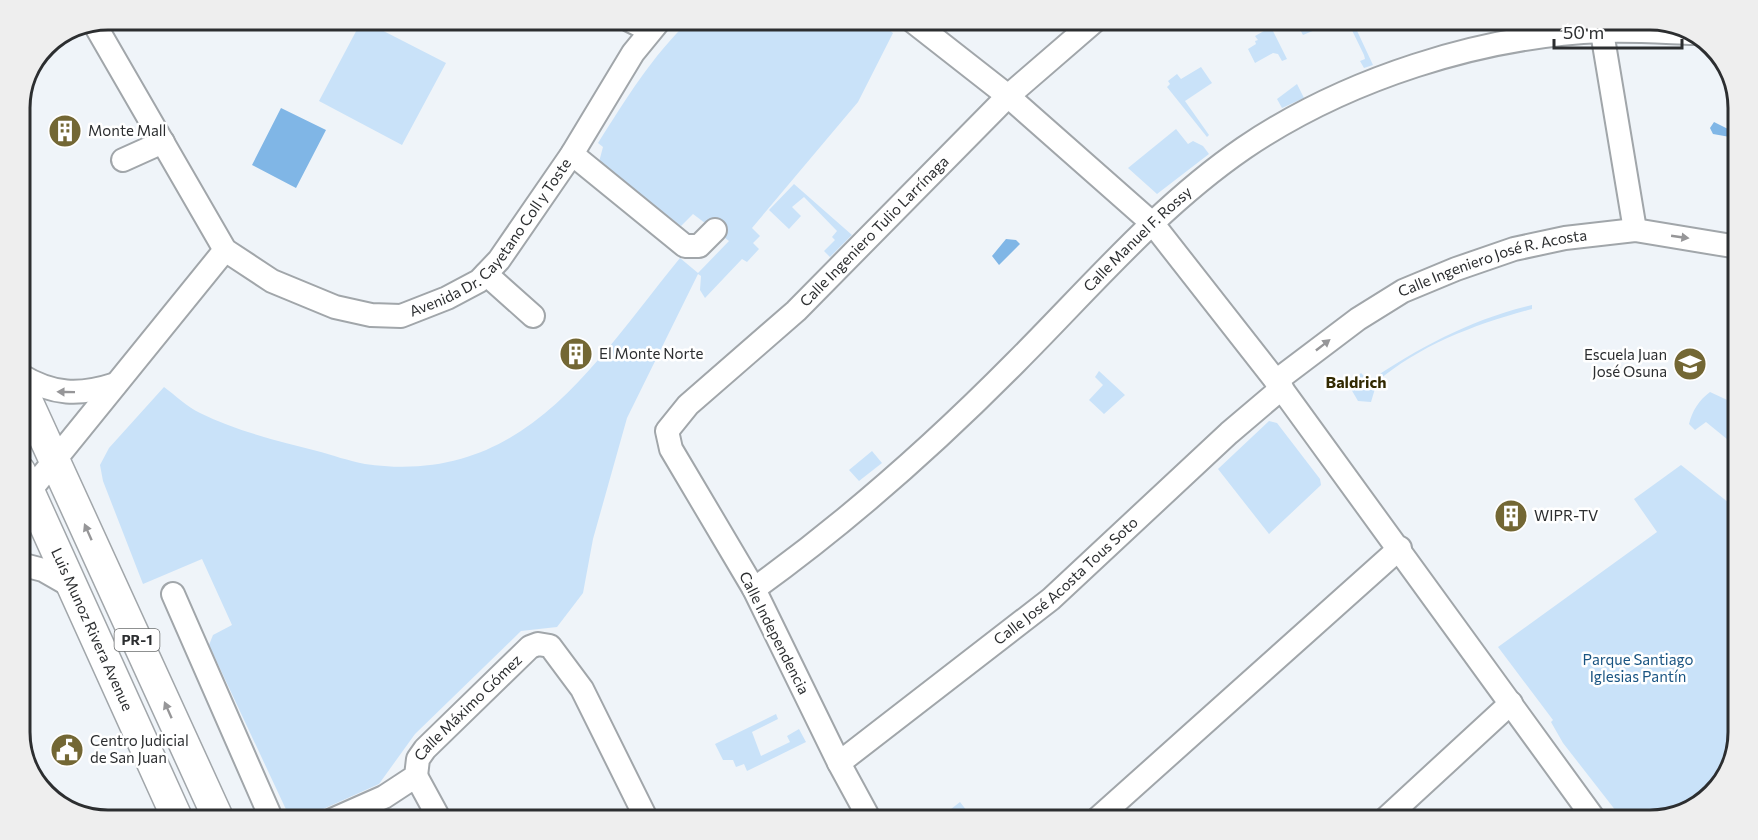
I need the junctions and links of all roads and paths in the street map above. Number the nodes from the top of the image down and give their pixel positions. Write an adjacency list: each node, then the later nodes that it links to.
1 (651, 30): 9 (street, Avenida Dr. Cayetano Coll y Toste)
2 (924, 30): 7 (street)
3 (1084, 30): 7 (street, Calle Ingeniero Tulio Larrínaga)
4 (1573, 30): 11 (street, Calle Manuel F. Rossy)
5 (1602, 30): 13 (street)
6 (98, 31): 8 (street)
7 (1008, 96): 11 (street); 22 (street, Calle Ingeniero Tulio Larrínaga)
8 (163, 142): 10 (street); 15 (street)
9 (572, 154): 12 (street); 16 (street, Avenida Dr. Cayetano Coll y Toste)
10 (123, 160)
11 (1153, 224): 20 (street); 29 (street, Calle Manuel F. Rossy)
12 (715, 230)
13 (1635, 230): 14 (street, Calle Ingeniero José R. Acosta, one-way to 14); 20 (street, Calle Ingeniero José R. Acosta, one-way to 13)
14 (1728, 245)
15 (225, 250): 16 (street, Avenida Dr. Cayetano Coll y Toste); 19 (street)
16 (486, 274): 17 (street)
17 (533, 316)
18 (30, 380): 19 (street, one-way to 18)
19 (116, 384): 23 (street)
20 (1279, 384): 26 (street); 32 (street, Calle José Acosta Tous Soto)
21 (30, 407): 23 (main road, PR-1)
22 (671, 449): 29 (street, Calle Independencia)
23 (54, 459): 24 (street); 35 (main road, PR-1, one-way to 23)
24 (30, 481)
25 (30, 502): 28 (main road, Luis Munoz Rivera Avenue / PR-1)
26 (1400, 548): 31 (street); 41 (street)
27 (30, 567): 28 (street)
28 (71, 586): 34 (main road, Luis Munoz Rivera Avenue / PR-1)
29 (754, 589): 32 (street, Calle Independencia)
30 (173, 594): 36 (street)
31 (1511, 703): 42 (street); 43 (street)
32 (839, 763): 40 (street, Calle Independencia)
33 (416, 776): 37 (street, Calle Máximo Gómez); 38 (street); 39 (street, Calle Máximo Gómez)
34 (173, 810)
35 (214, 810)
36 (269, 810)
37 (355, 810)
38 (435, 810)
39 (642, 810)
40 (865, 810)
41 (1107, 810)
42 (1395, 810)
43 (1588, 810)

